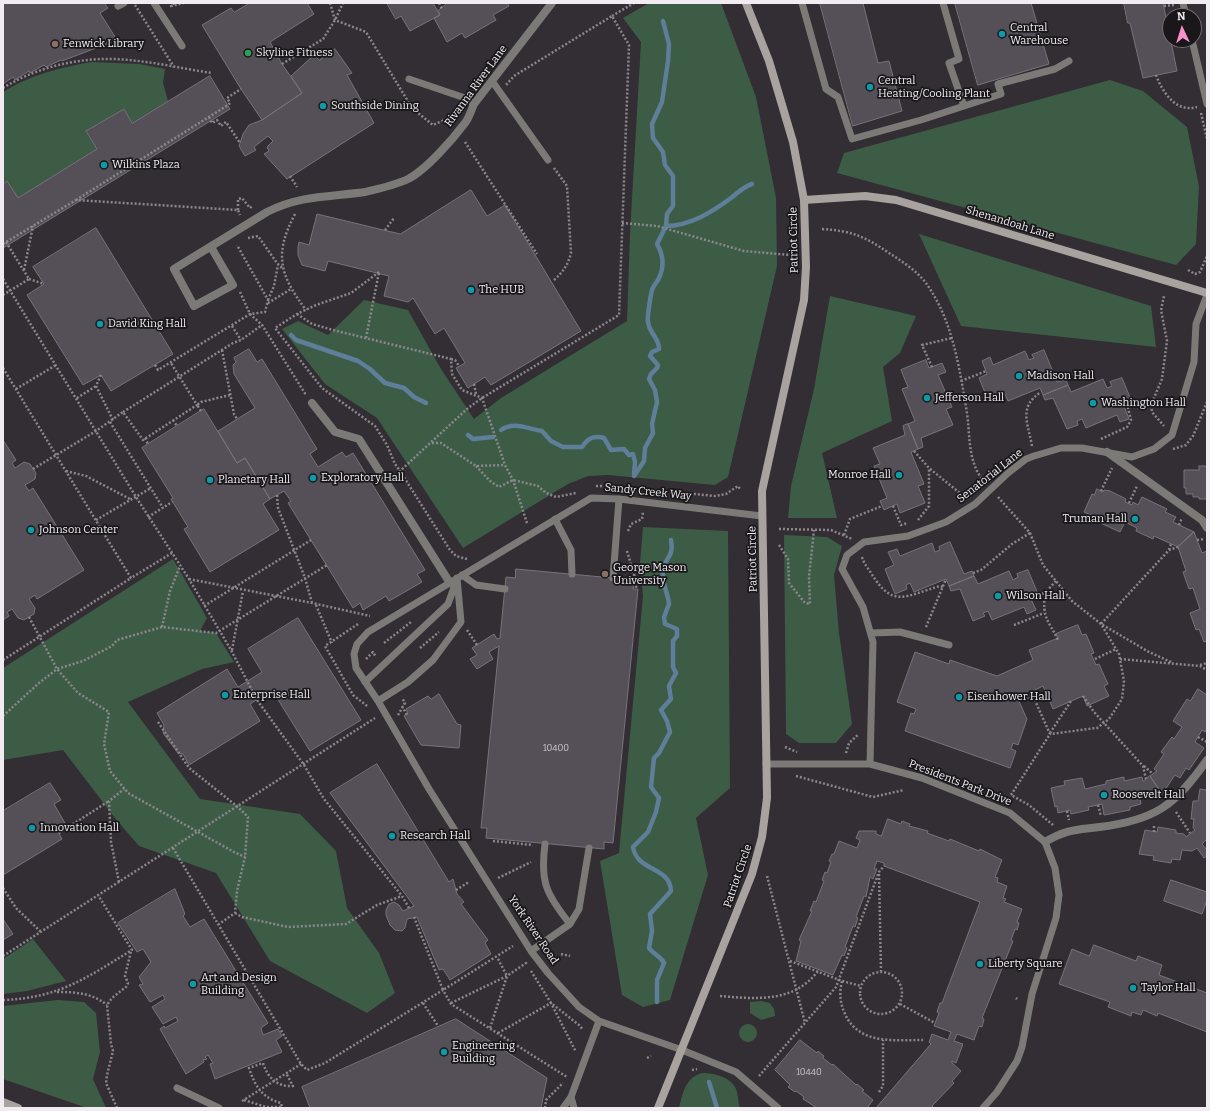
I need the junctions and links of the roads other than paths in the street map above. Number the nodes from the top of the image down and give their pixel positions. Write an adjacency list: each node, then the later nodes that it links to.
1 (154, 3): 6 (lane)
2 (552, 3): 10 (street, Rivanna River Lane)
3 (746, 3): 15 (street, Patriot Circle)
4 (802, 3): 13 (lane)
5 (943, 3): 13 (lane)
6 (182, 46)
7 (1193, 48): 12 (lane)
8 (1069, 61): 13 (lane)
9 (409, 79): 11 (lane)
10 (492, 81): 11 (street, Rivanna River Lane); 14 (lane)
11 (474, 104): 16 (street, Rivanna River Lane)
12 (1203, 105)
13 (964, 106)
14 (548, 160)
15 (804, 200): 17 (street, Shenandoah Lane); 21 (street, Patriot Circle)
16 (211, 247): 16 (street, Rivanna River Lane)
17 (1207, 294): 19 (lane, Senatorial Lane)
18 (312, 403): 27 (street)
19 (1106, 452): 23 (street); 29 (lane, Senatorial Lane)
20 (619, 498): 21 (lane, Sandy Creek Way); 22 (lane, Sandy Creek Way); 26 (lane)
21 (762, 516): 35 (street, Patriot Circle)
22 (555, 519): 24 (lane); 25 (lane, Sandy Creek Way)
23 (1207, 528)
24 (572, 574)
25 (460, 576): 27 (lane, Sandy Creek Way); 28 (lane); 32 (lane); 33 (lane)
26 (613, 578)
27 (450, 583): 31 (lane, Sandy Creek Way)
28 (505, 590)
29 (870, 633): 30 (lane); 36 (lane)
30 (949, 645)
31 (356, 668): 32 (lane, York River Road)
32 (365, 682): 33 (lane, York River Road)
33 (378, 700): 41 (lane, York River Road)
34 (1207, 760): 37 (street)
35 (766, 764): 36 (lane, Presidents Park Drive); 43 (street, Patriot Circle)
36 (870, 764): 37 (lane, Presidents Park Drive)
37 (1045, 842): 53 (lane, Presidents Park Drive)
38 (544, 844): 40 (lane)
39 (589, 848): 40 (lane)
40 (570, 924): 41 (lane)
41 (531, 951): 42 (lane, York River Road)
42 (598, 1021): 43 (lane, York River Road); 45 (lane)
43 (682, 1050): 51 (street, Patriot Circle); 52 (lane, York River Road)
44 (177, 1088): 48 (lane)
45 (571, 1097): 49 (lane); 50 (lane)
46 (3, 1102): 47 (street)
47 (18, 1108)
48 (219, 1108)
49 (563, 1108)
50 (574, 1108)
51 (658, 1108)
52 (778, 1108)
53 (983, 1108)

